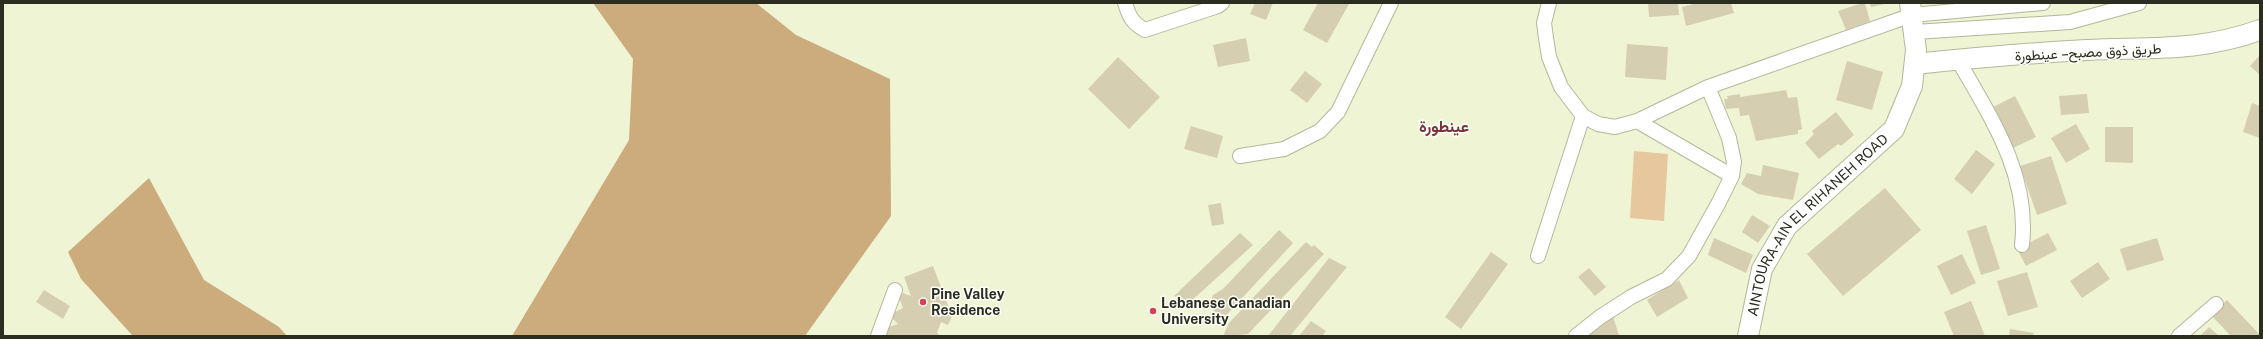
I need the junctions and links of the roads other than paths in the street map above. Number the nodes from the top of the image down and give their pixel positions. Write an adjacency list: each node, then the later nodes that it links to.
1 (1125, 3): 2 (street)
2 (1222, 3)
3 (1391, 3): 14 (street)
4 (1549, 3): 12 (street)
5 (2043, 3): 7 (street)
6 (2139, 3): 7 (street)
7 (1912, 17): 10 (main road, AINTOURA-AIN EL RIHANEH ROAD); 11 (street)
8 (2260, 30): 9 (main road, طريق ذوق مصبح – عينطورة)
9 (1958, 60): 10 (main road, طريق ذوق مصبح – عينطورة); 16 (street)
10 (1915, 64): 22 (main road, AINTOURA-AIN EL RIHANEH ROAD)
11 (1708, 87): 13 (street); 15 (street)
12 (1583, 116): 13 (street); 17 (street)
13 (1637, 120): 15 (street)
14 (1240, 156)
15 (1732, 176): 21 (street)
16 (2022, 245)
17 (1538, 256)
18 (895, 290): 20 (street)
19 (2216, 304): 23 (street)
20 (878, 336)
21 (1576, 336)
22 (1748, 336)
23 (2179, 336)

